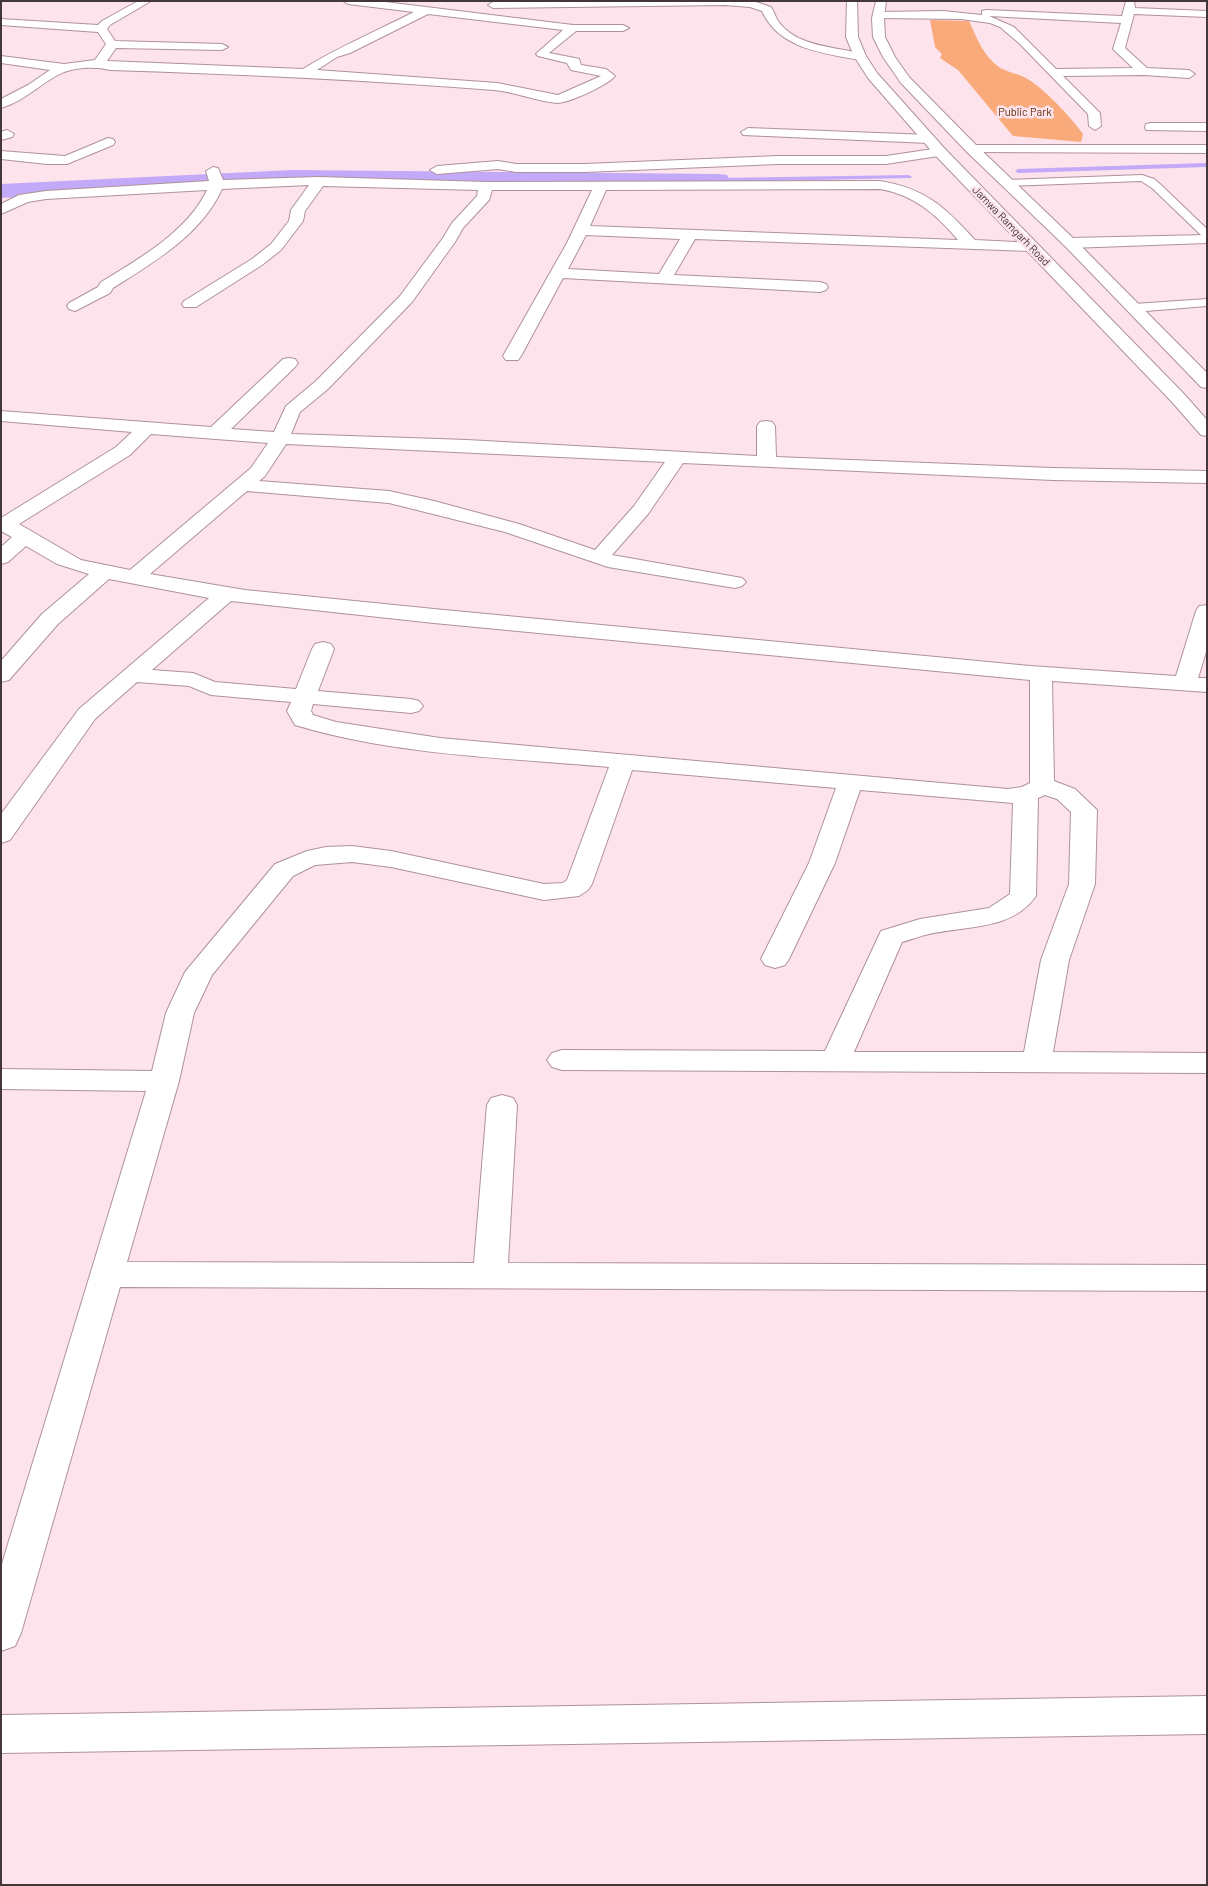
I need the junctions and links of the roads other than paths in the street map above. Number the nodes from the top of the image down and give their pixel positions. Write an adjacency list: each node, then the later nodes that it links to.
1 (146, 1): 18 (main road)
2 (348, 1): 9 (main road)
3 (508, 1): 7 (main road)
4 (852, 1): 14 (main road, Jamwa Ramgarh Road)
5 (881, 1): 14 (main road, Jamwa Ramgarh Road)
6 (1191, 1): 12 (main road)
7 (494, 5): 11 (main road); 21 (main road)
8 (1128, 10): 10 (main road); 12 (main road); 25 (main road)
9 (425, 11): 11 (main road); 26 (main road)
10 (985, 11): 14 (main road); 27 (main road)
11 (443, 13): 16 (main road)
12 (1192, 13): 13 (main road)
13 (1207, 14)
14 (867, 18): 21 (main road, Jamwa Ramgarh Road); 36 (main road, Jamwa Ramgarh Road)
15 (1, 22): 18 (main road)
16 (573, 28): 17 (main road); 26 (main road)
17 (622, 28)
18 (101, 29): 19 (main road)
19 (112, 44): 20 (main road); 23 (main road)
20 (222, 47)
21 (860, 56): 34 (main road, Jamwa Ramgarh Road)
22 (1, 59): 24 (main road)
23 (99, 63): 24 (main road); 26 (main road)
24 (64, 68): 29 (main road)
25 (1144, 70): 27 (main road); 28 (main road)
26 (305, 73)
27 (1053, 73): 30 (main road)
28 (1196, 77)
29 (1, 104)
30 (1095, 126)
31 (1151, 127): 32 (main road)
32 (1207, 127)
33 (748, 132): 34 (main road)
34 (929, 139): 38 (main road, Jamwa Ramgarh Road)
35 (108, 142): 39 (main road)
36 (972, 149): 37 (main road); 46 (main road, Jamwa Ramgarh Road)
37 (1207, 149)
38 (940, 152): 44 (main road); 56 (main road, Jamwa Ramgarh Road)
39 (1, 155)
40 (264, 169): 44 (main road)
41 (228, 170): 43 (main road)
42 (173, 174): 47 (main road)
43 (212, 176): 45 (main road); 49 (main road); 62 (main road)
44 (608, 179): 48 (main road); 50 (main road); 55 (main road)
45 (318, 181): 48 (main road); 61 (main road)
46 (1005, 181): 51 (lane); 54 (main road, Jamwa Ramgarh Road)
47 (26, 184)
48 (486, 186): 72 (main road)
49 (1, 210)
50 (580, 230): 52 (main road); 57 (main road)
51 (1207, 235)
52 (690, 236): 55 (main road); 58 (main road)
53 (1207, 239): 54 (main road)
54 (1070, 243): 63 (main road, Jamwa Ramgarh Road)
55 (971, 245): 56 (main road)
56 (1031, 246): 70 (main road, Jamwa Ramgarh Road)
57 (558, 273): 58 (main road); 64 (main road)
58 (664, 278): 59 (main road)
59 (820, 287)
60 (1207, 302): 63 (lane)
61 (190, 304)
62 (75, 306)
63 (1134, 308): 66 (main road, Jamwa Ramgarh Road)
64 (512, 356)
65 (289, 363): 71 (main road)
66 (1207, 383)
67 (1, 416): 69 (main road)
68 (766, 426): 74 (main road)
69 (145, 429): 71 (main road); 77 (main road)
70 (1207, 431)
71 (216, 434): 72 (main road)
72 (280, 439): 73 (main road); 76 (main road)
73 (678, 458): 74 (main road); 80 (main road)
74 (767, 462): 75 (main road)
75 (1207, 477)
76 (242, 485): 80 (main road); 82 (main road)
77 (2, 525): 78 (main road)
78 (25, 536): 79 (main road); 81 (main road)
79 (1, 558)
80 (598, 558): 83 (main road)
81 (105, 571): 82 (main road); 88 (main road)
82 (134, 577): 84 (main road)
83 (735, 582)
84 (225, 594): 87 (main road); 89 (main road)
85 (1207, 611): 90 (main road)
86 (323, 649): 91 (main road)
87 (1041, 674): 90 (main road); 95 (main road)
88 (1, 675)
89 (130, 675): 91 (main road); 96 (main road)
90 (1196, 685)
91 (304, 697): 92 (main road); 93 (main road)
92 (411, 706)
93 (623, 761): 94 (main road); 103 (main road)
94 (850, 782): 95 (main road); 97 (main road)
95 (1034, 790): 99 (main road); 100 (main road)
96 (1, 835)
97 (775, 959)
98 (562, 1060): 99 (main road)
99 (836, 1060): 100 (main road)
100 (1038, 1062): 101 (main road)
101 (1207, 1063)
102 (1, 1078): 103 (main road)
103 (164, 1081): 105 (main road)
104 (502, 1105): 106 (main road)
105 (107, 1274): 106 (main road); 108 (main road)
106 (490, 1276): 107 (main road)
107 (1207, 1278)
108 (1, 1633)
109 (1207, 1715): 110 (main road)
110 (1, 1734)

